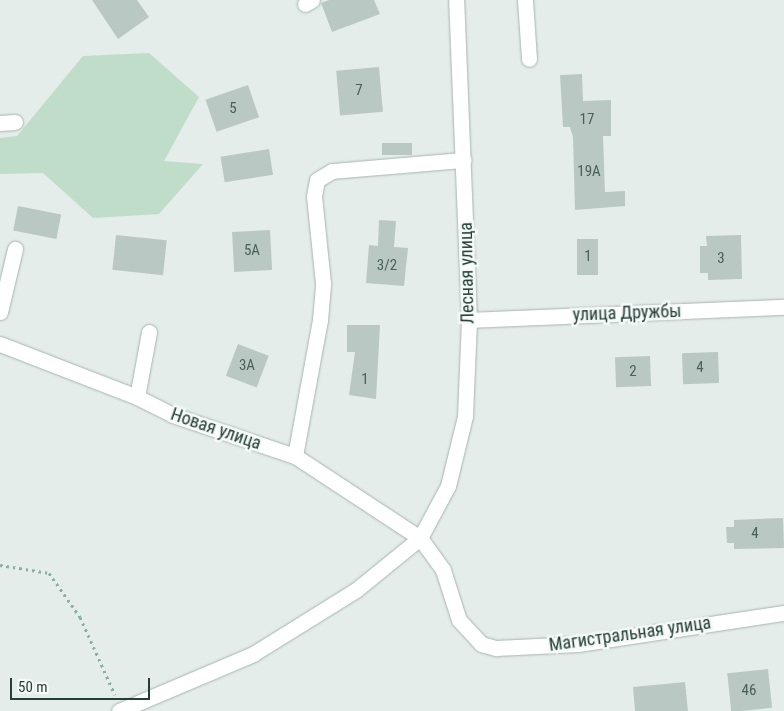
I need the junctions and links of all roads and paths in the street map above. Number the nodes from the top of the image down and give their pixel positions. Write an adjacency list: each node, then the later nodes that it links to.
1 (456, 0): 4 (street, Лесная улица)
2 (525, 0): 3 (street)
3 (529, 59)
4 (464, 160): 8 (street, Лесная улица); 12 (street)
5 (15, 249): 7 (street)
6 (784, 307): 8 (street, улица Дружбы)
7 (0, 312)
8 (469, 320): 13 (street, Лесная улица)
9 (149, 332): 11 (street)
10 (0, 344): 11 (street, Новая улица)
11 (137, 397): 12 (street, Новая улица)
12 (295, 456): 13 (street, Новая улица)
13 (420, 538): 15 (street, Магистральная улица); 16 (street)
14 (0, 565): 16 (path)
15 (784, 613)
16 (121, 710)

